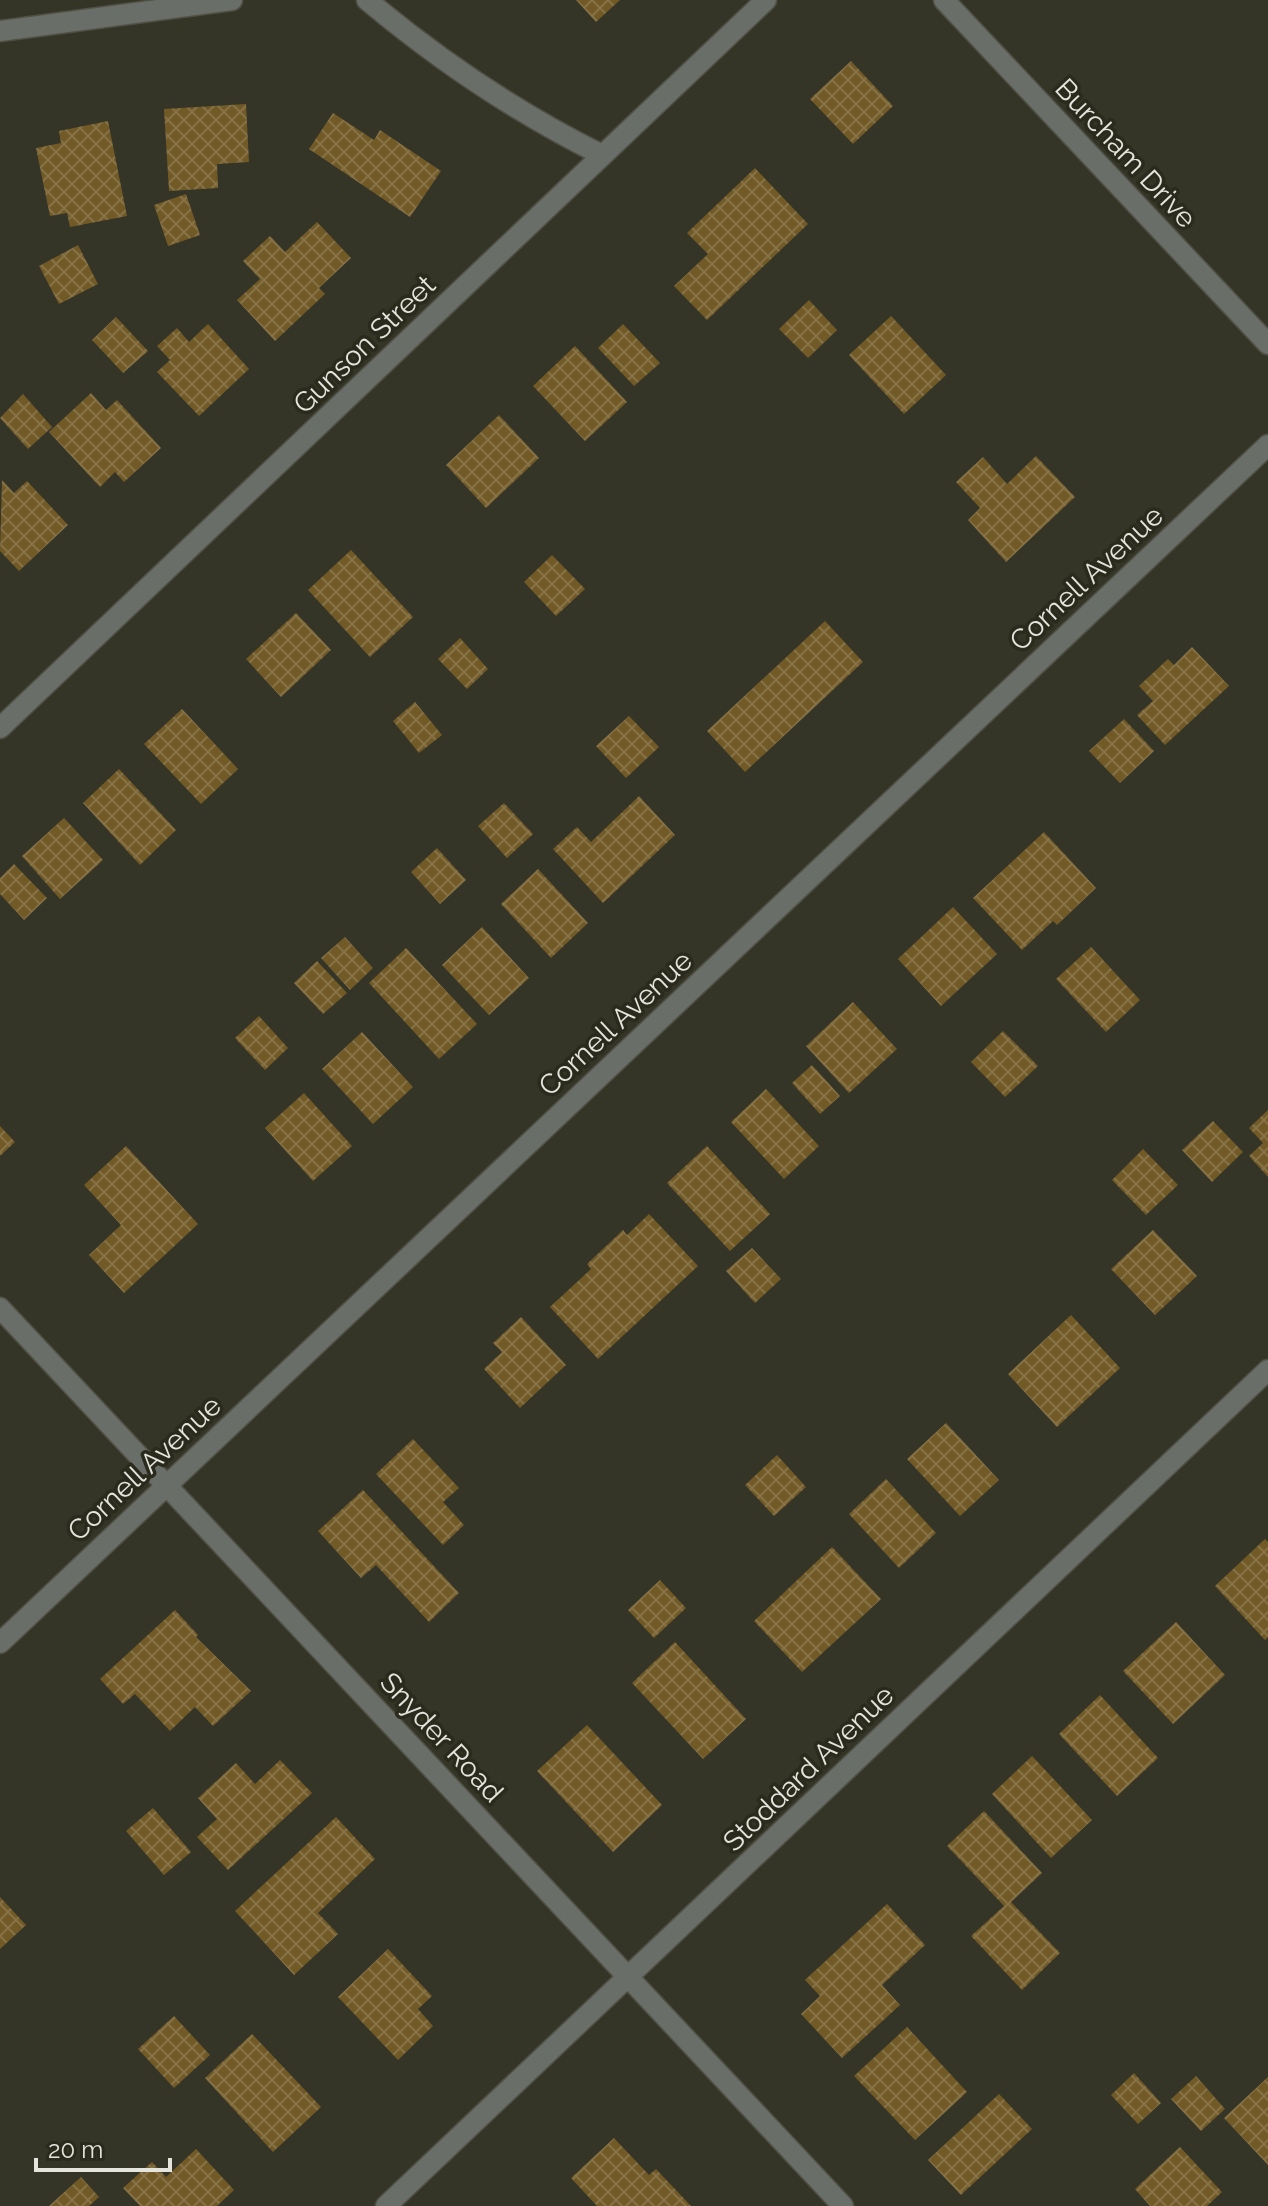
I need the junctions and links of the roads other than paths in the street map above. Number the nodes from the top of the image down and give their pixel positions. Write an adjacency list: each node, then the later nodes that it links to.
1 (232, 0): 5 (street)
2 (367, 0): 6 (street)
3 (766, 0): 6 (street, Gunson Street)
4 (944, 0): 7 (street, Burcham Drive)
5 (0, 31)
6 (602, 155): 9 (street, Gunson Street)
7 (1268, 344)
8 (1268, 445): 12 (street, Cornell Avenue)
9 (0, 728)
10 (0, 1308): 12 (street, Snyder Road)
11 (1268, 1370): 14 (street, Stoddard Avenue)
12 (166, 1486): 13 (street, Cornell Avenue); 14 (street, Snyder Road)
13 (0, 1643)
14 (629, 1976): 15 (street, Stoddard Avenue); 16 (street, Snyder Road)
15 (386, 2206)
16 (843, 2206)

